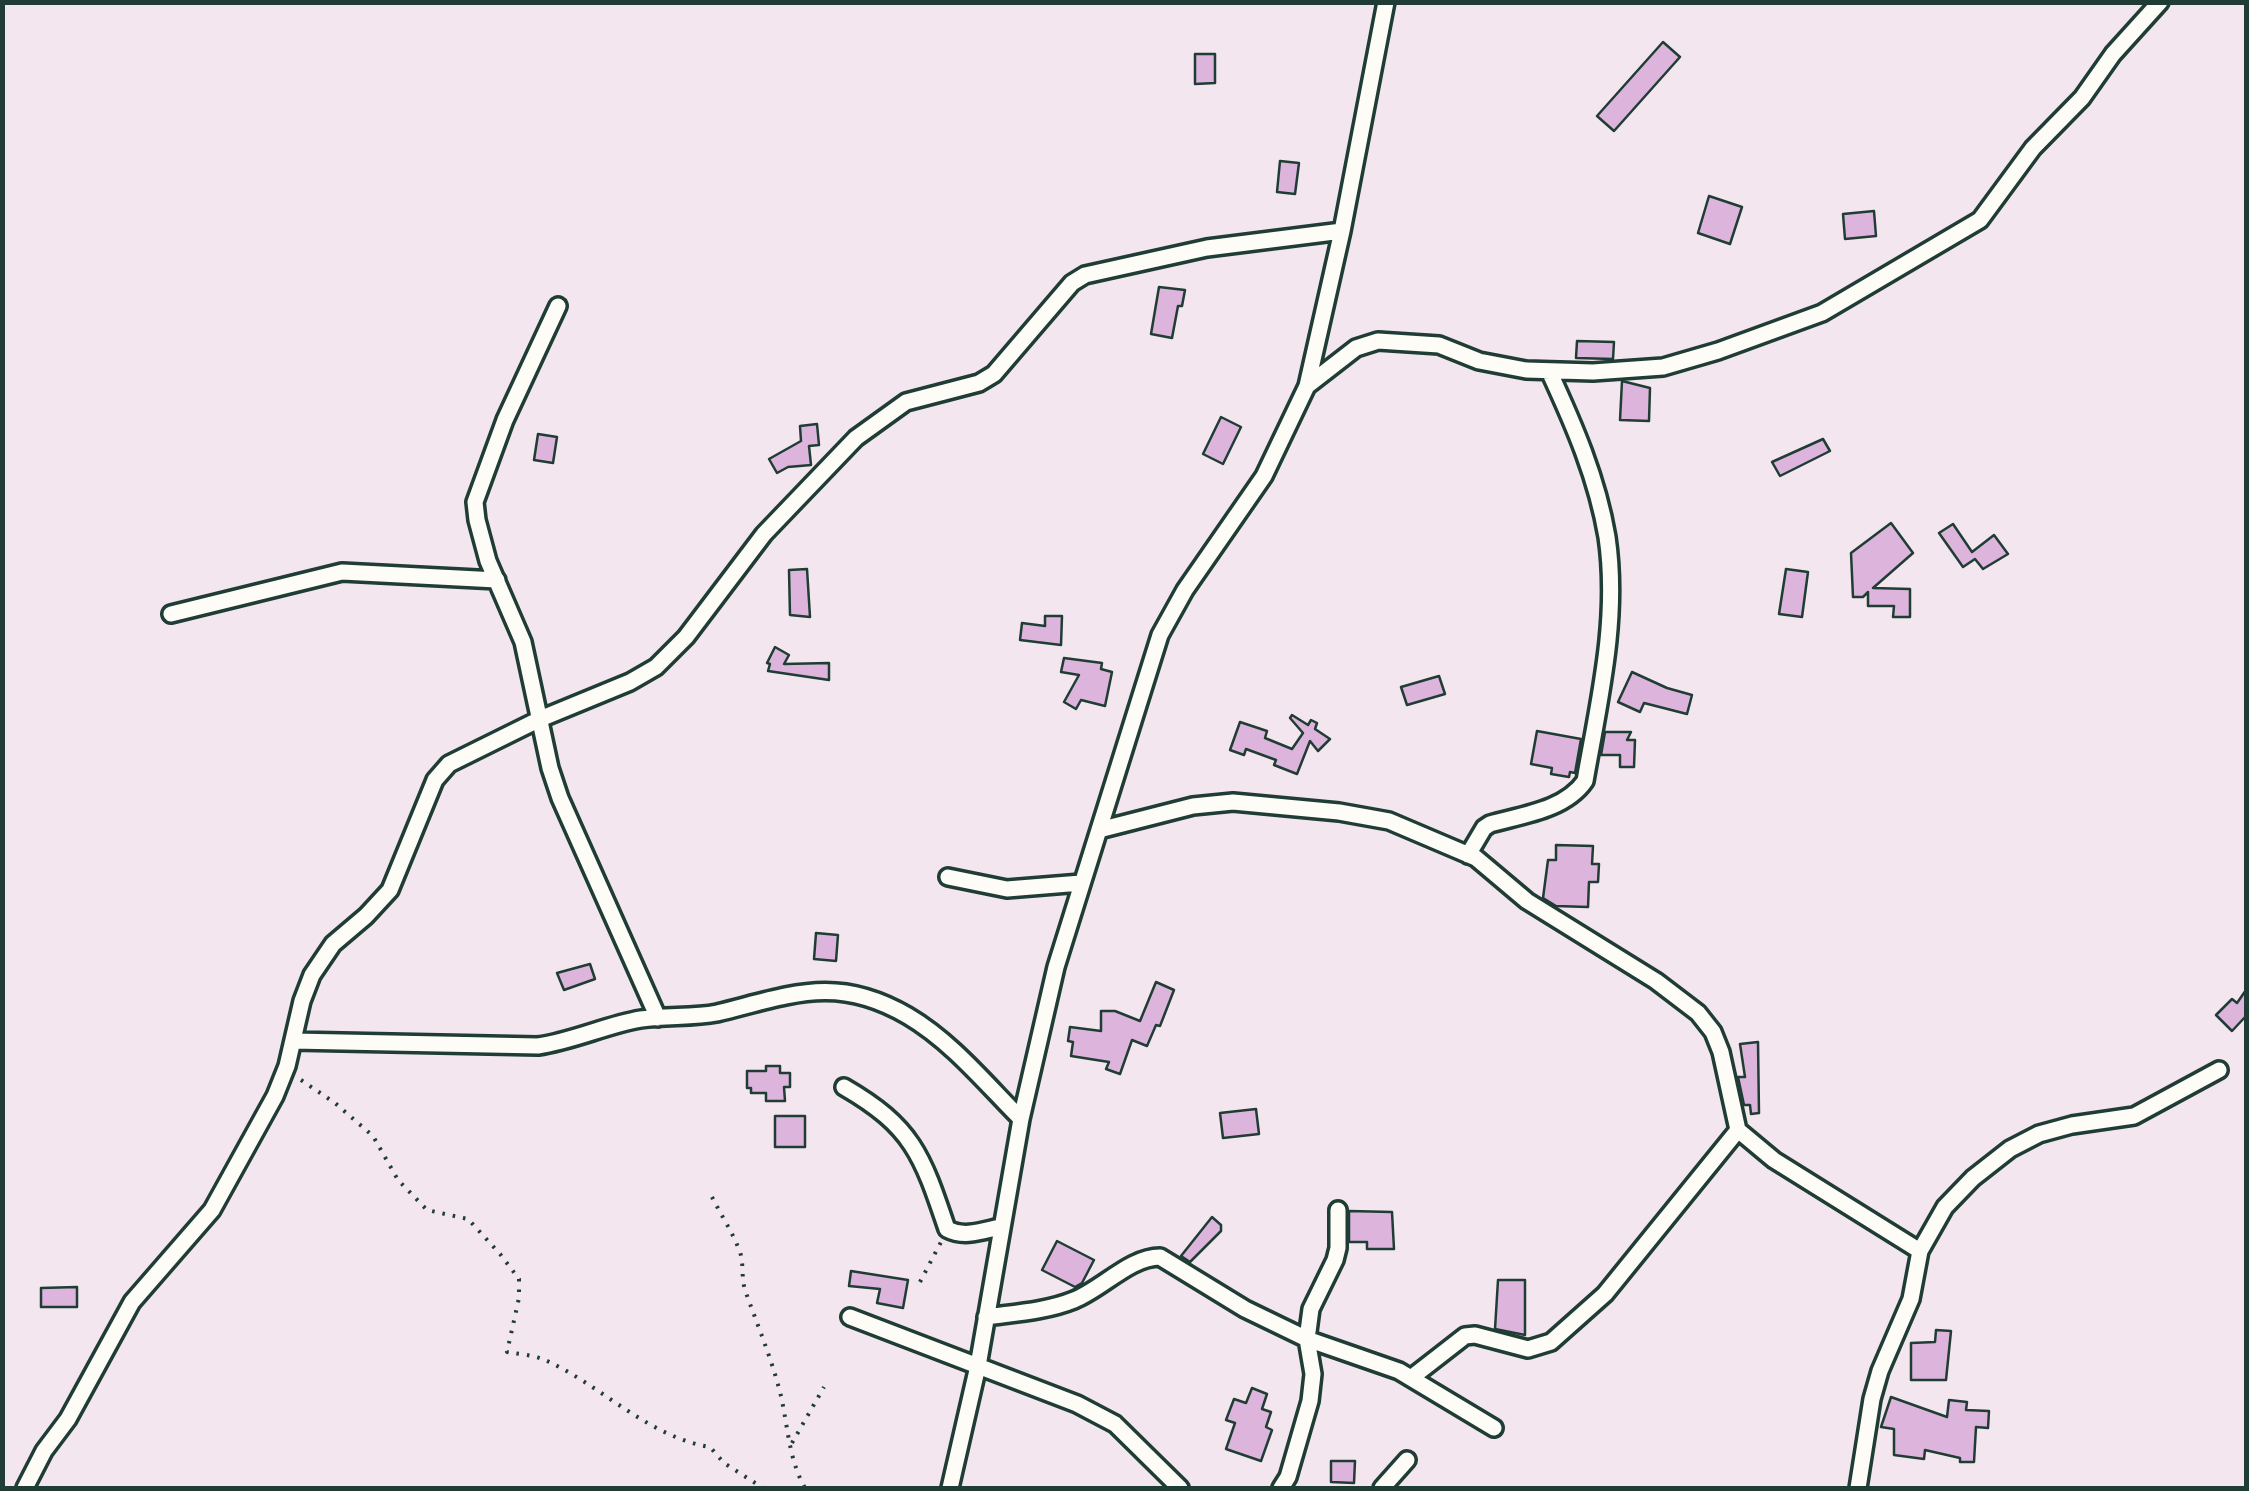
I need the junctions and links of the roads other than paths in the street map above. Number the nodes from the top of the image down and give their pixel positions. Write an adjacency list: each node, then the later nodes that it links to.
1 (1386, 2): 3 (street)
2 (2160, 2): 5 (street)
3 (1342, 231): 6 (street); 9 (street)
4 (558, 306): 7 (street)
5 (1549, 371): 6 (street); 11 (street)
6 (1307, 386): 10 (street)
7 (496, 580): 8 (street); 9 (street)
8 (171, 614)
9 (540, 718): 14 (street); 15 (street)
10 (1099, 830): 11 (street); 13 (street)
11 (1468, 855): 19 (street)
12 (948, 877): 13 (street)
13 (1081, 882): 18 (street)
14 (658, 1018): 15 (street); 18 (street)
15 (293, 1041): 30 (street)
16 (2219, 1070): 22 (street)
17 (844, 1087): 21 (street)
18 (1021, 1119): 21 (street)
19 (1738, 1130): 22 (street); 27 (street)
20 (1338, 1210): 25 (street)
21 (1000, 1227): 24 (street)
22 (1920, 1251): 35 (street)
23 (850, 1317): 26 (street)
24 (986, 1317): 25 (street); 26 (street)
25 (1307, 1339): 27 (street); 33 (street)
26 (978, 1366): 31 (street); 32 (street)
27 (1411, 1378): 28 (street)
28 (1494, 1428)
29 (1408, 1460): 34 (street)
30 (25, 1488)
31 (950, 1488)
32 (1180, 1488)
33 (1281, 1488)
34 (1382, 1488)
35 (1858, 1488)

